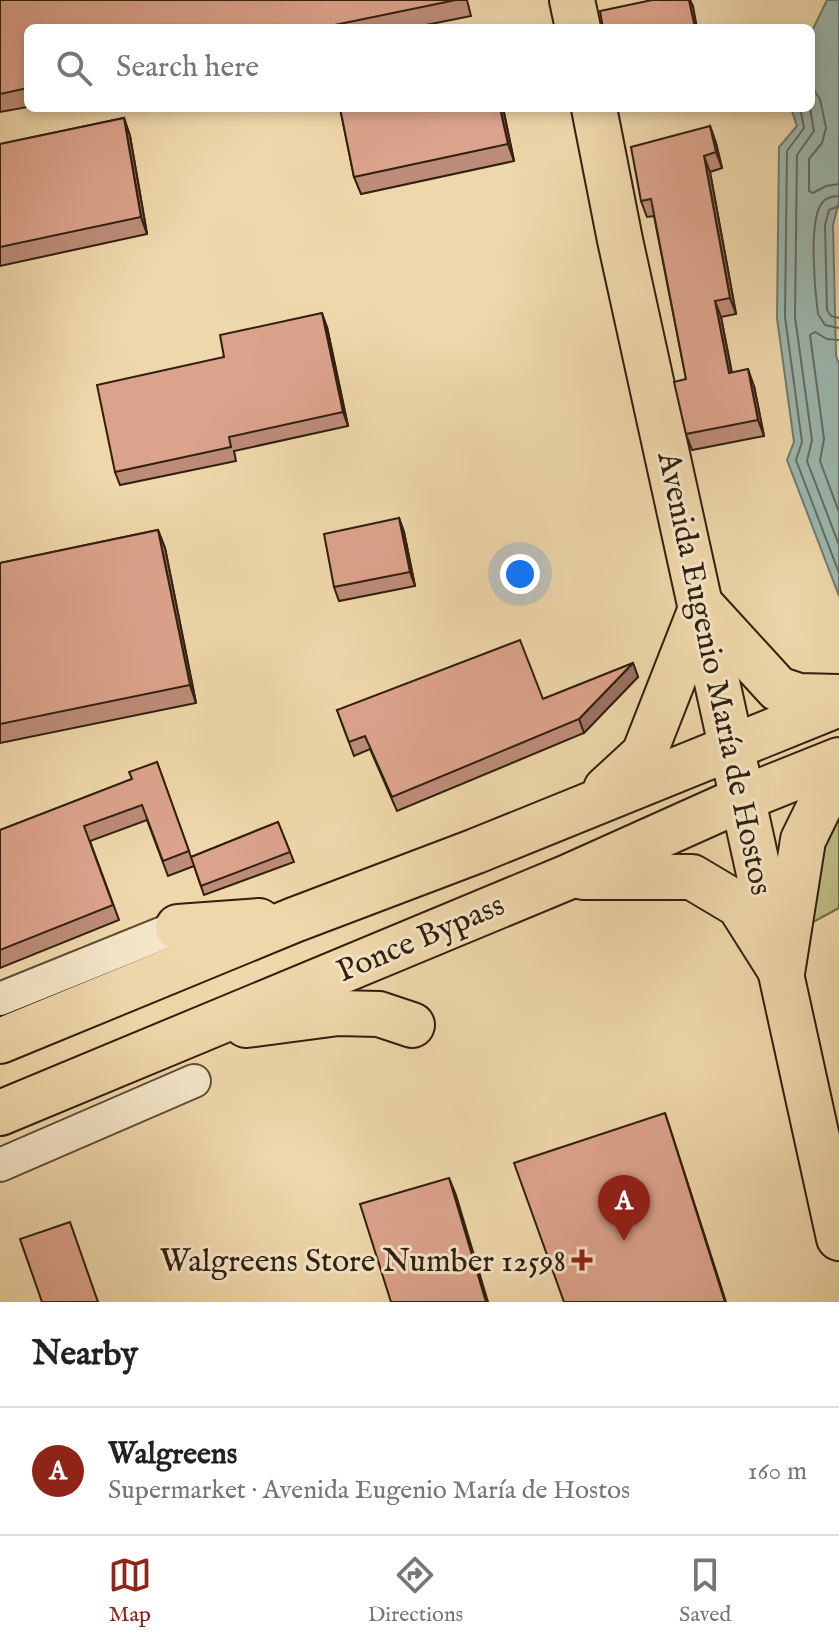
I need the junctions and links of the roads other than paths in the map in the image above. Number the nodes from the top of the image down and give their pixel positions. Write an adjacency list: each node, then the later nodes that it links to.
1 (572, 0): 2 (main road)
2 (577, 24)
3 (595, 112): 4 (main road, Avenida Eugenio María de Hostos)
4 (702, 606): 5 (main road); 7 (main road, Avenida Eugenio María de Hostos); 11 (main road)
5 (839, 697)
6 (839, 704): 7 (main road, Ponce Bypass)
7 (733, 746): 10 (main road, Avenida Eugenio María de Hostos); 11 (main road, Ponce Bypass)
8 (839, 760): 10 (main road, Ponce Bypass)
9 (839, 773): 15 (main road)
10 (744, 798): 12 (main road, Ponce Bypass); 15 (main road, Avenida Eugenio María de Hostos)
11 (591, 802): 13 (main road, Ponce Bypass)
12 (568, 877): 15 (main road); 18 (main road, Ponce Bypass)
13 (294, 920): 14 (main road); 19 (main road, Ponce Bypass)
14 (178, 927): 16 (street)
15 (782, 973): 23 (main road, Avenida Eugenio María de Hostos)
16 (0, 999)
17 (412, 1025): 18 (main road)
18 (192, 1032): 21 (main road, Ponce Bypass)
19 (0, 1041)
20 (194, 1081): 22 (street)
21 (0, 1113)
22 (0, 1165)
23 (839, 1238)

